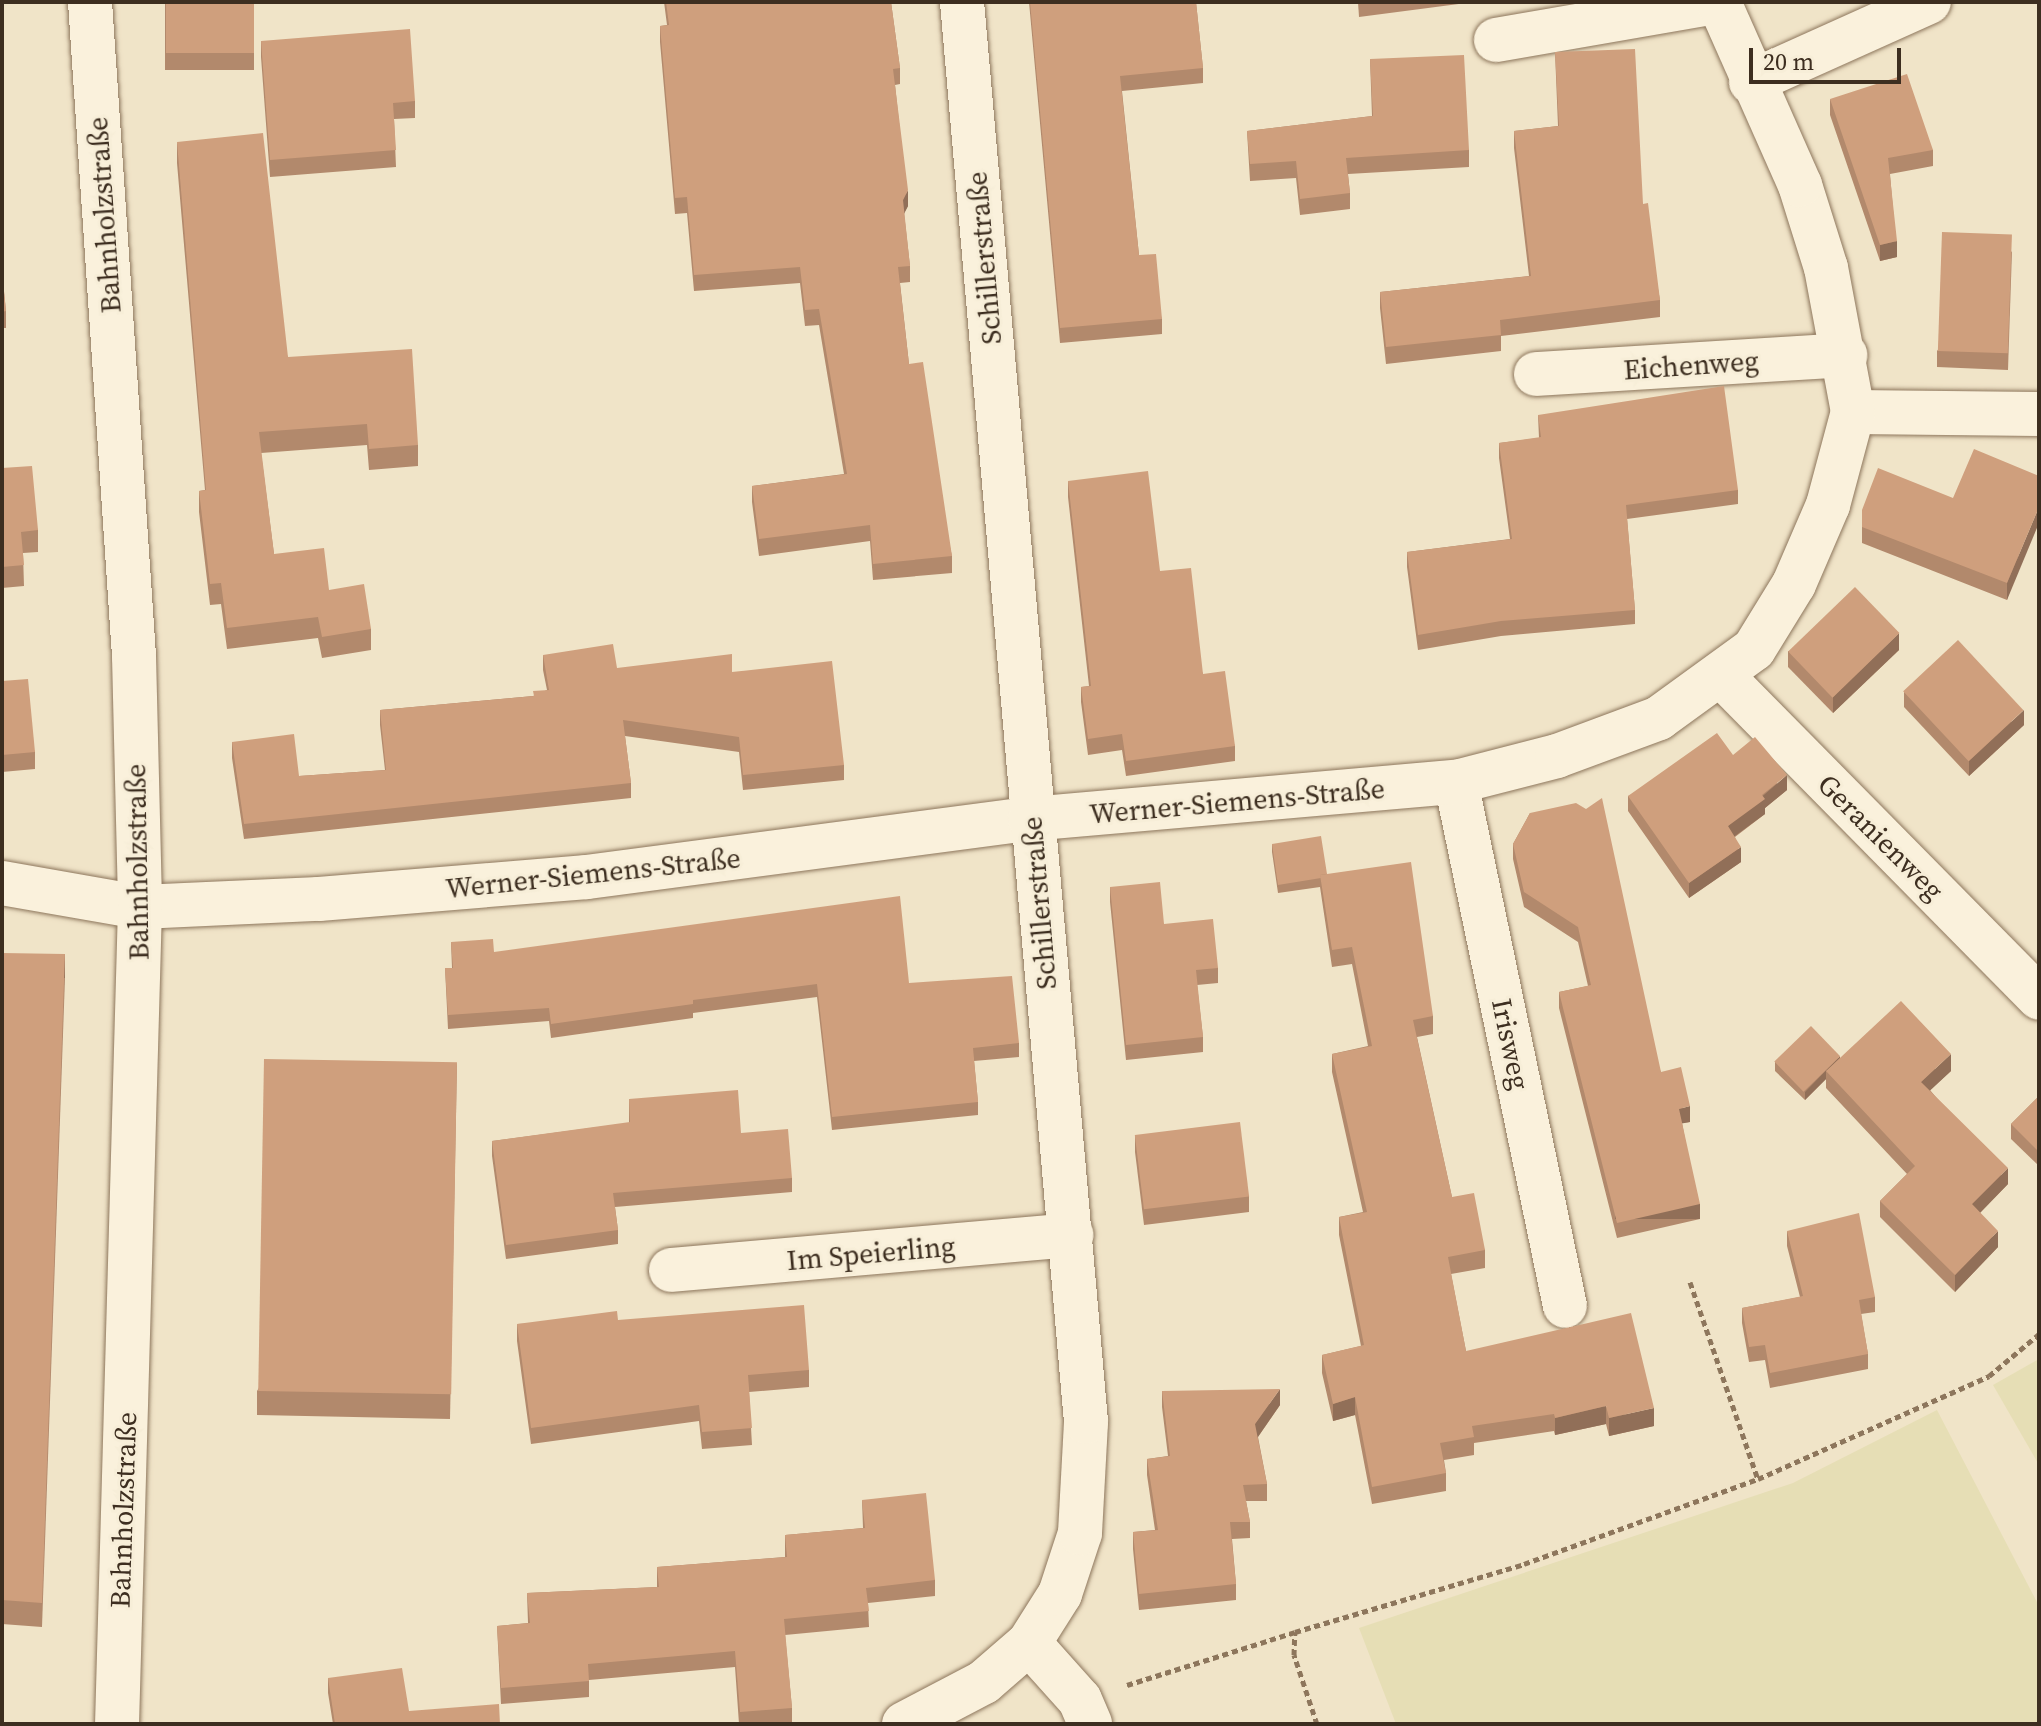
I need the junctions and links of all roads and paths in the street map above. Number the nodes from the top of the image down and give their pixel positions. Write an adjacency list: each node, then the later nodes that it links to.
1 (90, 2): 15 (street, Bahnholzstraße)
2 (962, 2): 13 (street, Schillerstraße)
3 (1718, 2): 5 (street); 6 (street, Werner-Siemens-Straße)
4 (1929, 2): 6 (street)
5 (1496, 40)
6 (1751, 82): 7 (street, Werner-Siemens-Straße)
7 (1845, 355): 8 (street, Eichenweg); 9 (street, Werner-Siemens-Straße)
8 (1536, 374)
9 (1853, 412): 10 (street); 11 (street, Werner-Siemens-Straße)
10 (2039, 414)
11 (1722, 676): 12 (street, Werner-Siemens-Straße); 16 (street, Geranienweg)
12 (1456, 782): 13 (street, Werner-Siemens-Straße); 20 (street, Irisweg)
13 (1030, 819): 15 (street, Werner-Siemens-Straße); 17 (street, Schillerstraße)
14 (2, 883): 15 (street, Werner-Siemens-Straße)
15 (140, 907): 26 (street, Bahnholzstraße)
16 (2039, 998)
17 (1071, 1235): 18 (street, Im Speierling); 24 (street, Schillerstraße)
18 (671, 1270)
19 (1690, 1282): 22 (path)
20 (1565, 1306)
21 (2039, 1334): 22 (path)
22 (1758, 1479): 23 (path)
23 (1295, 1632): 25 (path); 28 (path)
24 (1029, 1643): 25 (street); 27 (street, Schillerstraße)
25 (1085, 1712)
26 (117, 1724)
27 (904, 1724)
28 (1317, 1724)

